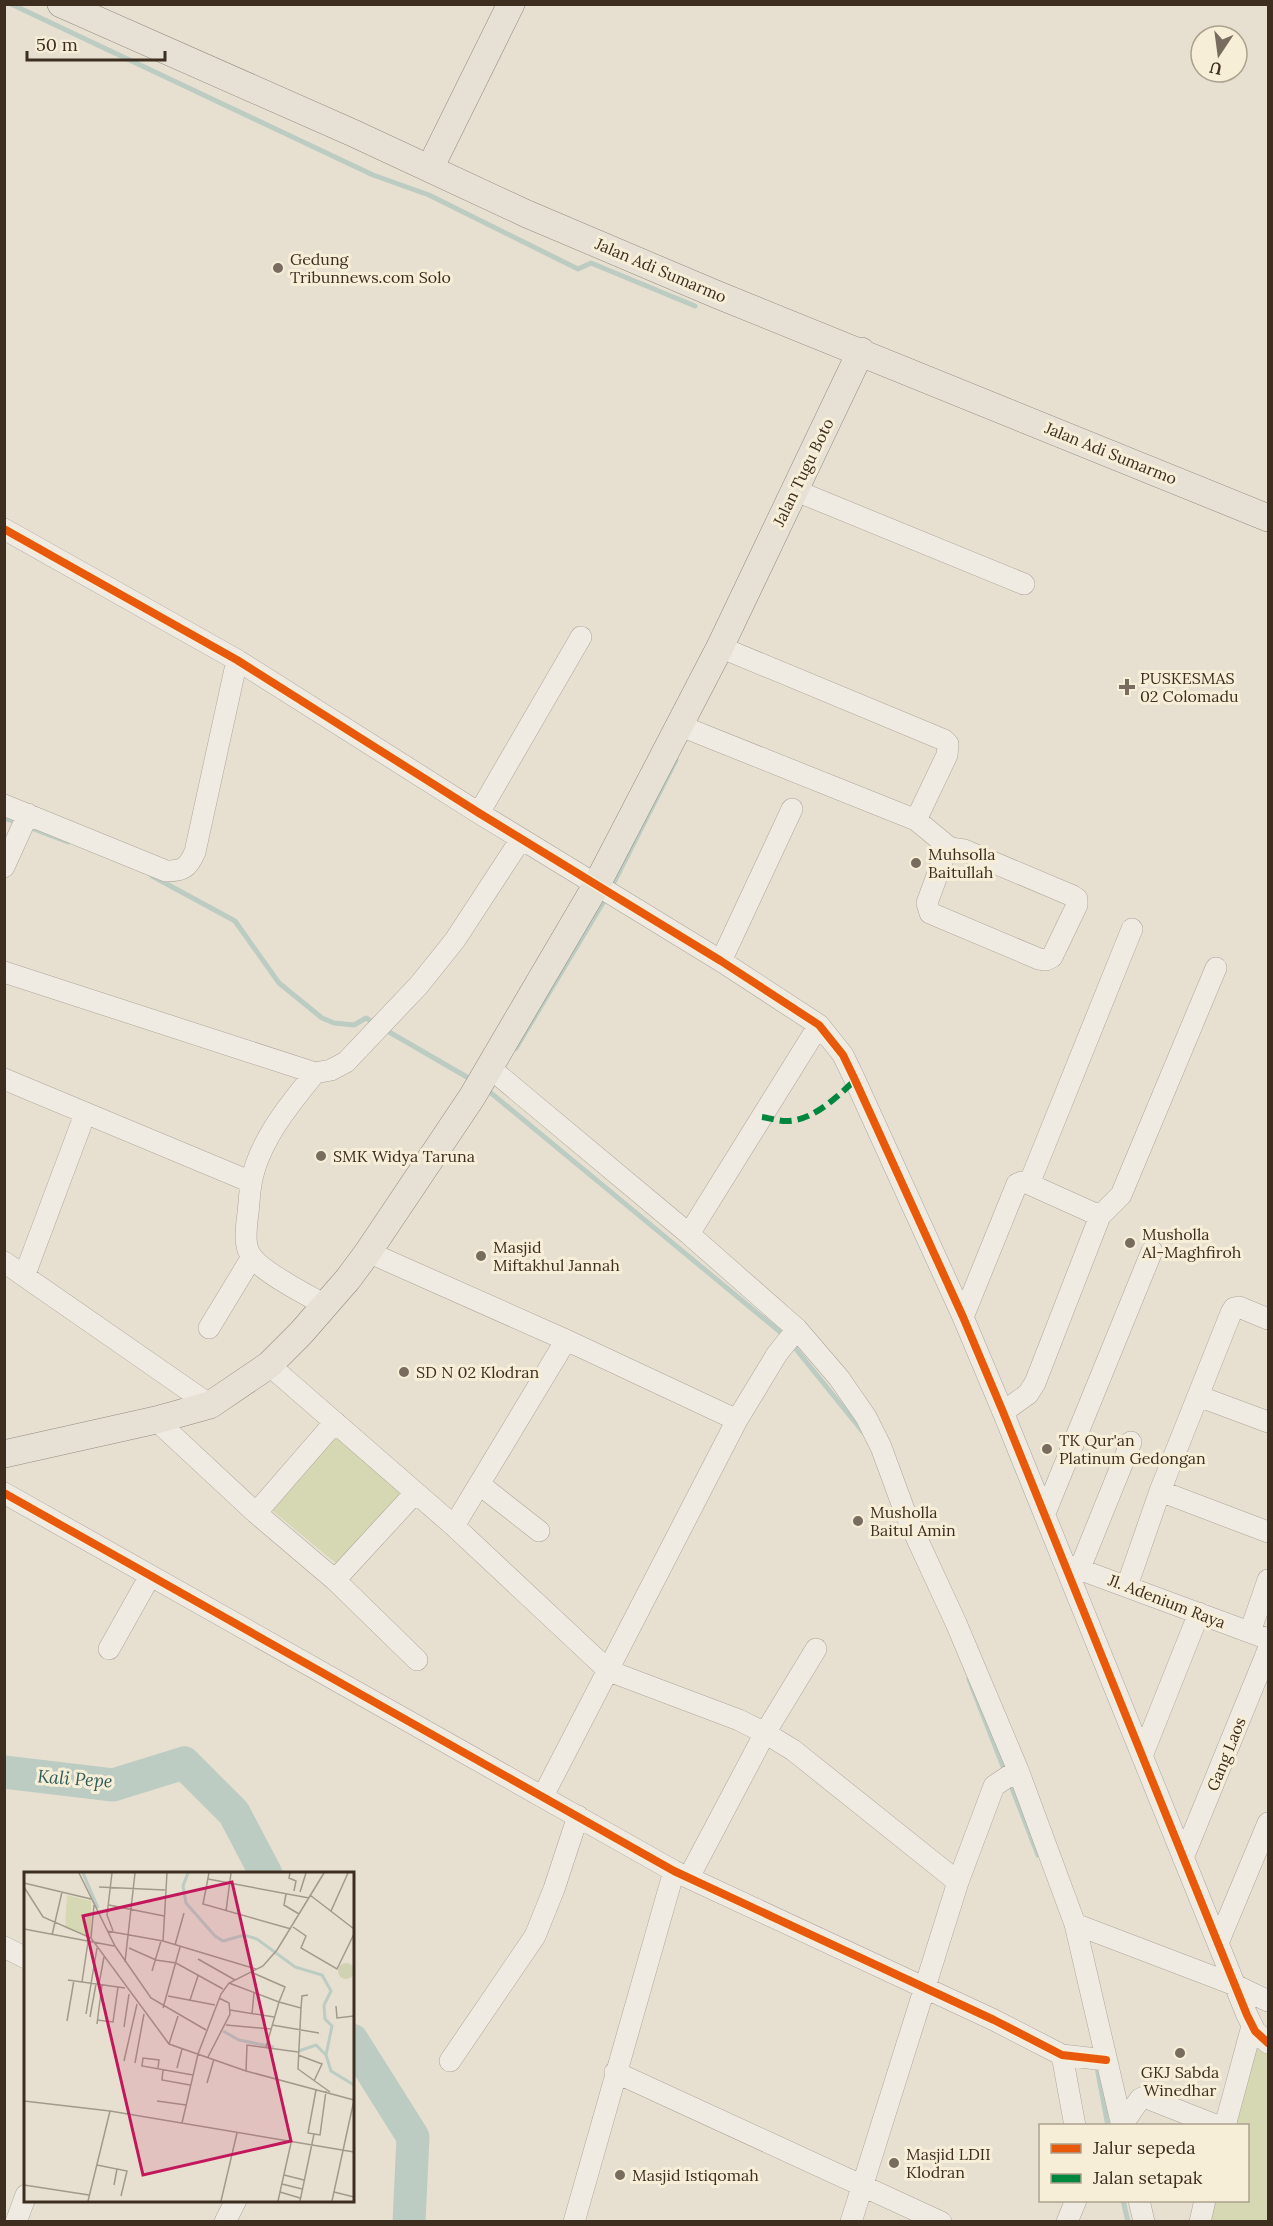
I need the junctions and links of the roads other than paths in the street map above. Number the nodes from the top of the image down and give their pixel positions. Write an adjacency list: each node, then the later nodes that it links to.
1 (60, 4): 3 (main road, Jalan Adi Sumarmo)
2 (511, 4): 3 (main road)
3 (430, 168): 4 (main road, Jalan Adi Sumarmo)
4 (861, 351): 5 (main road, Jalan Tugu Boto); 6 (main road, Jalan Adi Sumarmo)
5 (794, 490): 8 (street); 10 (main road, Jalan Tugu Boto)
6 (1269, 518)
7 (4, 529): 11 (street)
8 (1024, 584)
9 (581, 637): 15 (street)
10 (727, 650): 12 (main road, Jalan Tugu Boto); 16 (street)
11 (237, 660): 15 (street); 17 (street)
12 (688, 729): 16 (street); 21 (main road, Jalan Tugu Boto)
13 (4, 805): 17 (street)
14 (792, 809): 23 (street)
15 (479, 813): 18 (street)
16 (916, 820): 19 (street)
17 (25, 822): 20 (street)
18 (521, 839): 21 (street); 27 (street)
19 (950, 848): 19 (street)
20 (4, 867)
21 (606, 889): 23 (street); 28 (main road, Jalan Tugu Boto)
22 (1132, 929): 31 (street)
23 (721, 961): 26 (street)
24 (1216, 968): 33 (street)
25 (4, 972): 27 (street)
26 (819, 1025): 34 (street); 41 (street)
27 (315, 1073): 32 (street)
28 (495, 1073): 34 (street); 36 (main road, Jalan Tugu Boto)
29 (4, 1078): 30 (street)
30 (85, 1114): 32 (street); 39 (street)
31 (1033, 1175): 33 (street); 41 (street)
32 (251, 1182): 37 (street)
33 (1109, 1208): 49 (street)
34 (689, 1234): 44 (street)
35 (1152, 1251): 61 (street)
36 (368, 1252): 40 (main road, Jalan Tugu Boto); 45 (street)
37 (252, 1257): 40 (street); 43 (street)
38 (4, 1262): 39 (street)
39 (25, 1274): 48 (street)
40 (325, 1305): 46 (main road, Jalan Tugu Boto)
41 (963, 1317): 49 (street)
42 (1269, 1319): 47 (street)
43 (209, 1328)
44 (794, 1332): 51 (street); 79 (street)
45 (566, 1340): 51 (street); 56 (street)
46 (269, 1365): 48 (main road, Jalan Tugu Boto); 52 (street)
47 (1198, 1396): 53 (street); 57 (street)
48 (210, 1405): 50 (main road, Jalan Tugu Boto)
49 (1003, 1412): 61 (street)
50 (156, 1420): 55 (main road, Jalan Tugu Boto); 60 (street)
51 (737, 1420): 76 (street)
52 (336, 1422): 59 (street); 60 (street)
53 (1269, 1422)
54 (1131, 1442): 65 (street)
55 (6, 1453)
56 (479, 1484): 62 (street); 63 (street)
57 (1160, 1491): 64 (street); 69 (street)
58 (4, 1493): 66 (street)
59 (415, 1493): 62 (street); 67 (street)
60 (256, 1513): 67 (street)
61 (1045, 1513): 65 (street)
62 (454, 1526): 76 (street)
63 (539, 1531)
64 (1269, 1532)
65 (1072, 1566): 69 (street, Jl. Adenium Raya); 78 (street)
66 (150, 1576): 72 (street); 80 (street)
67 (335, 1580): 75 (street)
68 (1269, 1580): 71 (street)
69 (1127, 1586): 70 (street, Jl. Adenium Raya)
70 (1199, 1613): 71 (street, Jl. Adenium Raya); 78 (street)
71 (1259, 1635)
72 (109, 1649)
73 (816, 1649): 77 (street)
74 (1269, 1650): 83 (street, Gang Laos)
75 (417, 1660)
76 (609, 1671): 77 (street); 80 (street)
77 (765, 1733): 84 (street); 85 (street)
78 (1142, 1756): 83 (street)
79 (1008, 1776): 85 (street); 86 (street)
80 (543, 1796): 81 (street)
81 (579, 1816): 84 (street); 96 (street)
82 (1269, 1823): 87 (street)
83 (1183, 1858): 87 (street)
84 (681, 1874): 91 (street); 97 (street)
85 (958, 1882): 91 (street)
86 (1075, 1924): 90 (street); 95 (street)
87 (1218, 1943): 90 (street)
88 (4, 1947): 89 (street)
89 (24, 1957)
90 (1235, 1985): 92 (street); 93 (street)
91 (925, 1987): 95 (street); 103 (street)
92 (1269, 2001)
93 (1252, 2026): 94 (street); 102 (street)
94 (1269, 2043)
95 (1086, 2058): 98 (street); 99 (street)
96 (450, 2061)
97 (615, 2072): 103 (street); 112 (street)
98 (1075, 2124)
99 (1121, 2124)
100 (1123, 2124): 101 (street)
101 (1213, 2124)
102 (1226, 2124)
103 (862, 2186): 113 (street); 114 (street)
104 (24, 2200): 110 (street)
105 (236, 2202): 111 (street)
106 (1075, 2202): 115 (street)
107 (1139, 2202): 116 (street)
108 (1205, 2202): 117 (street)
109 (4, 2218): 110 (street)
110 (14, 2222)
111 (225, 2222)
112 (574, 2222)
113 (851, 2222)
114 (941, 2222)
115 (1067, 2222)
116 (1144, 2222)
117 (1200, 2222)

